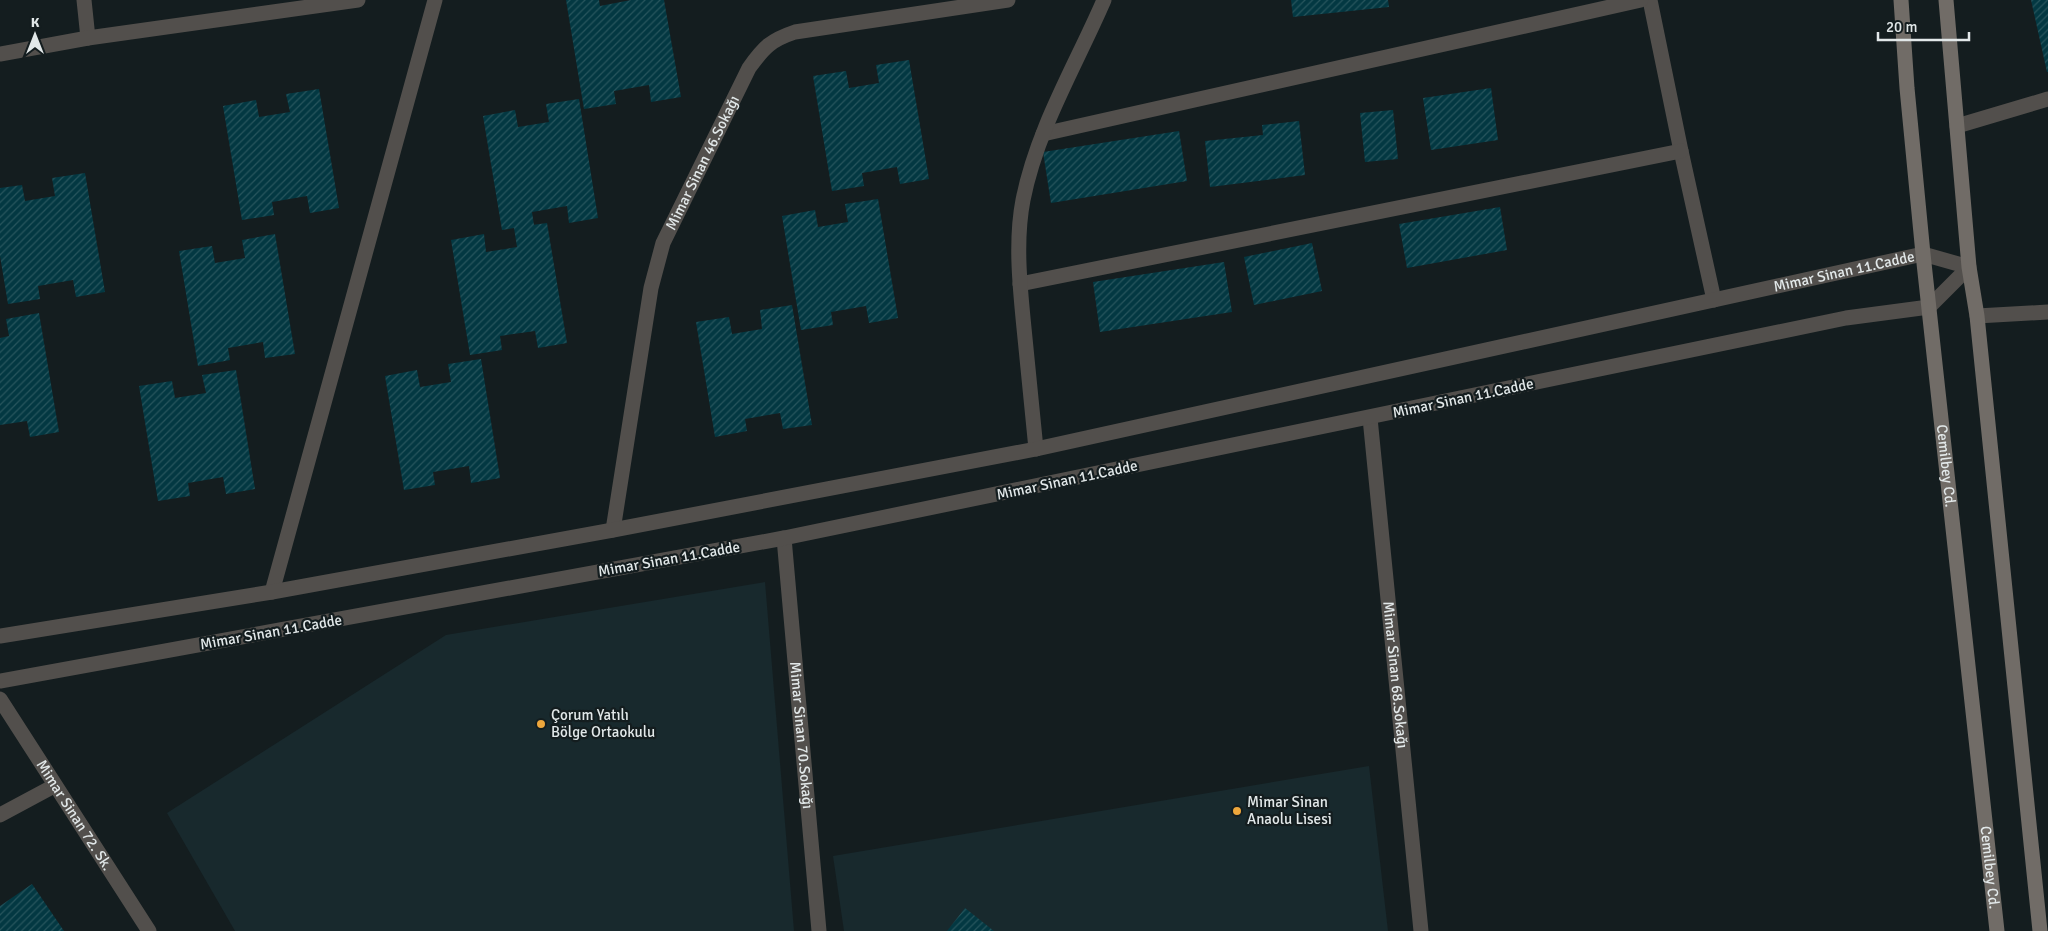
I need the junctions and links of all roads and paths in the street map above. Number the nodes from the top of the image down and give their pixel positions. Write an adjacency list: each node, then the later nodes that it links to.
1 (84, 0): 10 (street)
2 (358, 0): 10 (street)
3 (435, 0): 27 (street)
4 (1008, 0): 25 (street, Mimar Sinan 46.Sokağı)
5 (1104, 0): 14 (street)
6 (1641, 0): 14 (street)
7 (1650, 0): 15 (street)
8 (1901, 0): 16 (main road, Cemilbey Cd.)
9 (1946, 0): 13 (main road)
10 (88, 38): 11 (street)
11 (0, 54)
12 (2048, 99): 13 (street)
13 (1957, 126): 17 (main road)
14 (1043, 134): 18 (street)
15 (1681, 151): 18 (street); 19 (street)
16 (1923, 254): 17 (street, Mimar Sinan 11.Cadde); 19 (street, Mimar Sinan 11.Cadde); 20 (main road, Cemilbey Cd.)
17 (1969, 267): 20 (street); 22 (main road)
18 (1020, 284): 24 (street)
19 (1714, 300): 24 (street, Mimar Sinan 11.Cadde)
20 (1929, 307): 23 (street, Mimar Sinan 11.Cadde); 36 (main road, Cemilbey Cd.)
21 (2048, 312): 22 (street)
22 (1977, 316): 37 (main road)
23 (1370, 418): 26 (street, Mimar Sinan 11.Cadde); 35 (street, Mimar Sinan 68.Sokağı)
24 (1036, 449): 25 (street, Mimar Sinan 11.Cadde)
25 (613, 530): 27 (street, Mimar Sinan 11.Cadde)
26 (784, 538): 29 (street, Mimar Sinan 11.Cadde); 34 (street, Mimar Sinan 70.Sokağı)
27 (272, 592): 28 (street, Mimar Sinan 11.Cadde)
28 (0, 636)
29 (0, 681)
30 (0, 699): 31 (street, Mimar Sinan 72. Sk.)
31 (54, 786): 32 (street); 33 (street, Mimar Sinan 72. Sk.)
32 (0, 815)
33 (149, 931)
34 (819, 931)
35 (1422, 931)
36 (1997, 931)
37 (2040, 931)

